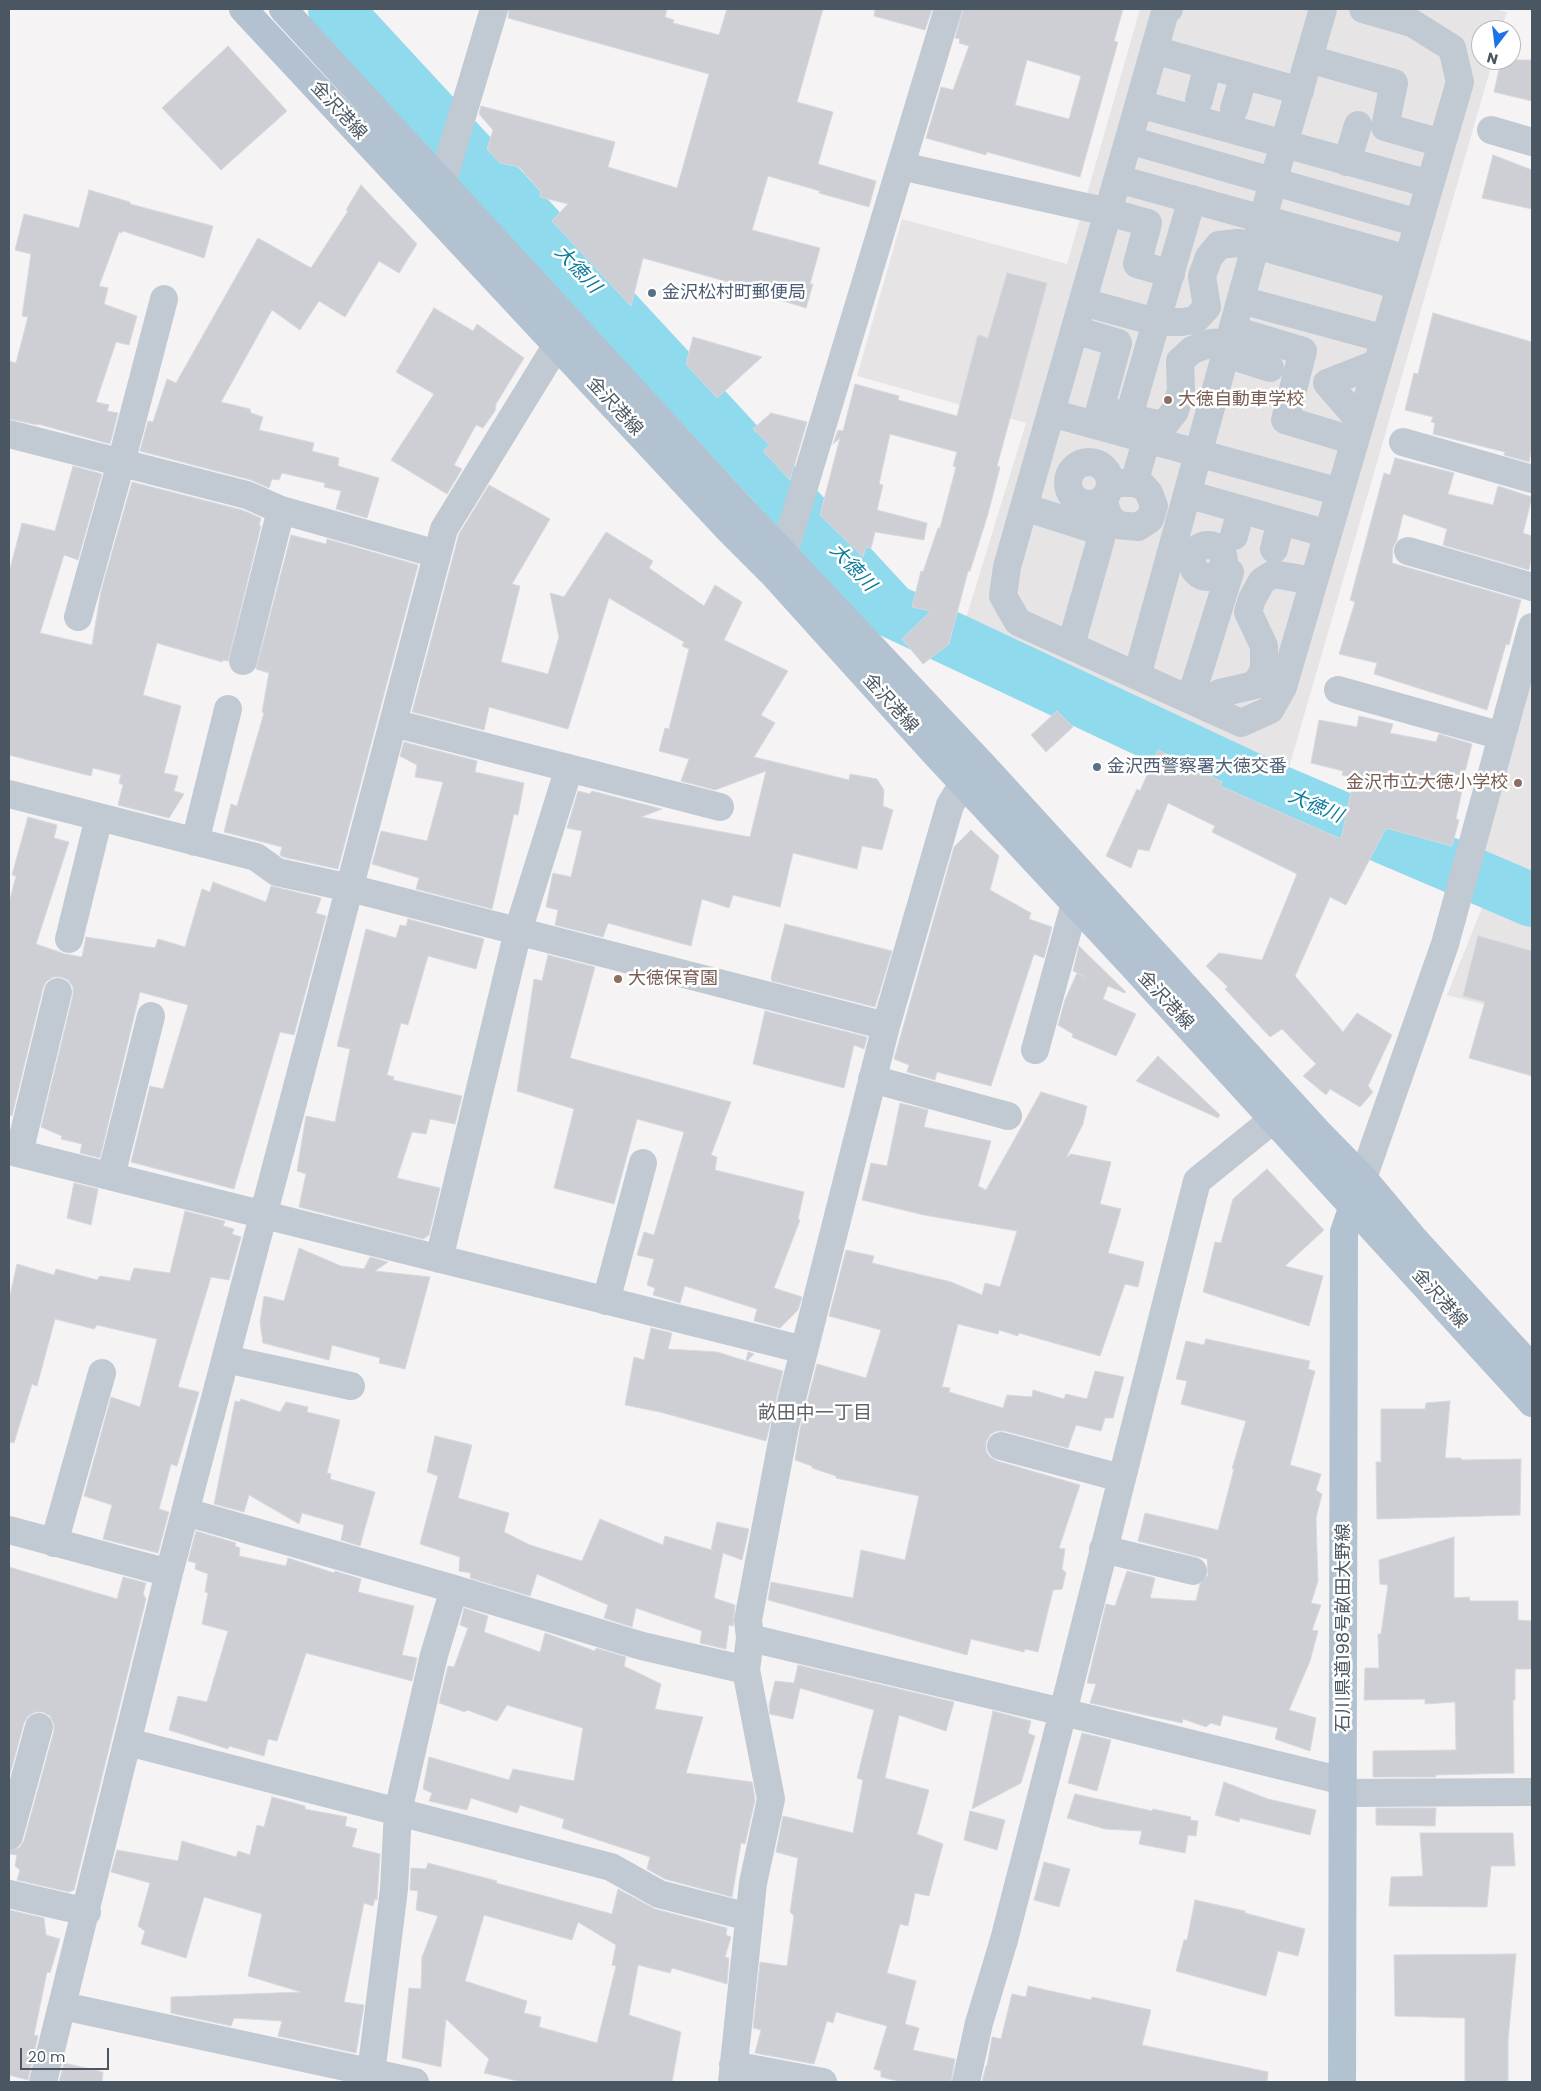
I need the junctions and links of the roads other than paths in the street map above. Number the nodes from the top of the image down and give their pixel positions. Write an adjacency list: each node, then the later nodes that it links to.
1 (243, 9): 29 (main road, 金沢港線)
2 (283, 9): 25 (main road, 金沢港線)
3 (494, 9): 25 (street)
4 (948, 9): 23 (street)
5 (1169, 9): 8 (street)
6 (1323, 9): 9 (street)
7 (1363, 9): 21 (street)
8 (1154, 50): 10 (street); 14 (street)
9 (1309, 58): 12 (street); 21 (street)
10 (1208, 65): 11 (street); 13 (street)
11 (1244, 75): 12 (street); 15 (street)
12 (1300, 91): 20 (street)
13 (1199, 100)
14 (1139, 104): 18 (street); 20 (street)
15 (1234, 109)
16 (1358, 125): 22 (street)
17 (1491, 130): 19 (street)
18 (1129, 140): 24 (street); 26 (street)
19 (1532, 142)
20 (1284, 144): 22 (street); 26 (street)
21 (1441, 144): 27 (street)
22 (1347, 162): 27 (street)
23 (901, 166): 30 (street); 70 (street)
24 (1118, 179): 28 (street); 30 (street)
25 (444, 182): 29 (street); 40 (main road, 金沢港線)
26 (1273, 182): 31 (street); 32 (street)
27 (1430, 184): 32 (street)
28 (1192, 199): 31 (street); 35 (street)
29 (434, 212): 44 (main road, 金沢港線)
30 (1108, 212): 35 (street); 39 (street)
31 (1263, 219): 33 (street); 34 (street)
32 (1418, 223): 34 (street)
33 (1256, 245): 36 (street); 38 (street); 41 (street)
34 (1408, 259): 36 (street)
35 (1170, 274): 41 (street)
36 (1400, 286): 45 (street)
37 (164, 299): 54 (street)
38 (1241, 300): 43 (street); 45 (street)
39 (1083, 302): 41 (street); 42 (street)
40 (571, 322): 44 (street); 70 (main road, 金沢港線)
41 (1156, 322): 48 (street)
42 (1075, 330): 47 (street); 48 (street)
43 (1229, 342): 46 (street); 48 (street); 49 (street); 53 (street)
44 (556, 345): 69 (street); 70 (main road, 金沢港線)
45 (1381, 351): 49 (street); 49 (street)
46 (1270, 368)
47 (1049, 420): 48 (street); 52 (street); 55 (street)
48 (1126, 425): 53 (street)
49 (1358, 431): 59 (street)
50 (9, 434): 54 (street)
51 (1403, 442): 56 (street)
52 (1142, 452): 53 (street); 57 (street)
53 (1197, 460): 58 (street); 59 (street)
54 (121, 463): 61 (street); 74 (street)
55 (1035, 468): 57 (street); 60 (street)
56 (1532, 479)
57 (1116, 490): 64 (street); 64 (street)
58 (1187, 494): 62 (street); 78 (street)
59 (1338, 498): 65 (street)
60 (1024, 507): 64 (street); 76 (street)
61 (281, 510): 69 (street); 77 (street)
62 (1241, 510): 63 (street); 66 (street)
63 (1281, 521): 65 (street); 67 (street)
64 (1109, 532): 76 (street)
65 (1328, 534): 72 (street)
66 (1234, 536)
67 (1274, 549)
68 (1408, 551): 73 (street)
69 (437, 554): 82 (street)
70 (779, 564): 85 (main road, 金沢港線)
71 (1222, 569): 80 (street)
72 (1314, 581): 80 (street); 80 (street)
73 (1532, 587)
74 (78, 617)
75 (1532, 627): 83 (street)
76 (1071, 645): 78 (street)
77 (243, 661)
78 (1137, 676): 80 (street)
79 (1338, 690): 83 (street)
80 (1199, 704)
81 (228, 708): 89 (street)
82 (393, 722): 84 (street); 90 (street)
83 (1502, 736): 104 (street)
84 (569, 768): 87 (street); 92 (street)
85 (973, 774): 91 (main road, 金沢港線); 96 (street)
86 (9, 794): 88 (street)
87 (720, 807)
88 (99, 817): 89 (street); 93 (street)
89 (195, 842): 90 (street)
90 (350, 888): 92 (street); 106 (street)
91 (1085, 895): 97 (street); 99 (main road, 金沢港線)
92 (518, 931): 96 (street); 107 (street)
93 (69, 939)
94 (58, 992): 101 (street)
95 (151, 1016): 103 (street)
96 (886, 1026): 98 (street)
97 (1035, 1050)
98 (872, 1079): 100 (street); 109 (street)
99 (1282, 1111): 104 (main road, 金沢港線); 105 (main road, 金沢港線); 116 (street)
100 (1008, 1116)
101 (14, 1152): 103 (street)
102 (643, 1163): 108 (street)
103 (111, 1176): 106 (street)
104 (1364, 1178): 105 (main road, 石川県道198号畝田大野線); 111 (main road, 金沢港線)
105 (1352, 1206): 114 (main road, 金沢港線); 129 (main road, 石川県道198号畝田大野線)
106 (264, 1215): 107 (street); 110 (street)
107 (439, 1259): 108 (street)
108 (606, 1301): 109 (street)
109 (804, 1350): 124 (street)
110 (226, 1359): 113 (street); 117 (street)
111 (1532, 1368)
112 (102, 1373): 119 (street)
113 (351, 1386)
114 (1532, 1403)
115 (1001, 1446): 116 (street)
116 (1121, 1478): 120 (street)
117 (186, 1512): 122 (street); 123 (street)
118 (9, 1530): 119 (street)
119 (54, 1543): 122 (street)
120 (1103, 1550): 121 (street); 126 (street)
121 (1193, 1571)
122 (169, 1573): 128 (street)
123 (454, 1589): 125 (street); 131 (street)
124 (750, 1638): 125 (street); 126 (street)
125 (746, 1670): 135 (street)
126 (1063, 1712): 129 (street); 142 (street)
127 (39, 1727): 132 (street)
128 (128, 1742): 131 (street); 134 (street)
129 (1343, 1787): 130 (street); 143 (main road, 石川県道198号畝田大野線)
130 (1532, 1792)
131 (398, 1811): 135 (street); 138 (street)
132 (9, 1836)
133 (9, 1894): 134 (street)
134 (87, 1912): 136 (street)
135 (749, 1916): 137 (street)
136 (63, 2006): 138 (street); 139 (street)
137 (733, 2074): 141 (street)
138 (369, 2077): 140 (street)
139 (43, 2082)
140 (415, 2082)
141 (822, 2082)
142 (966, 2082)
143 (1342, 2082)

